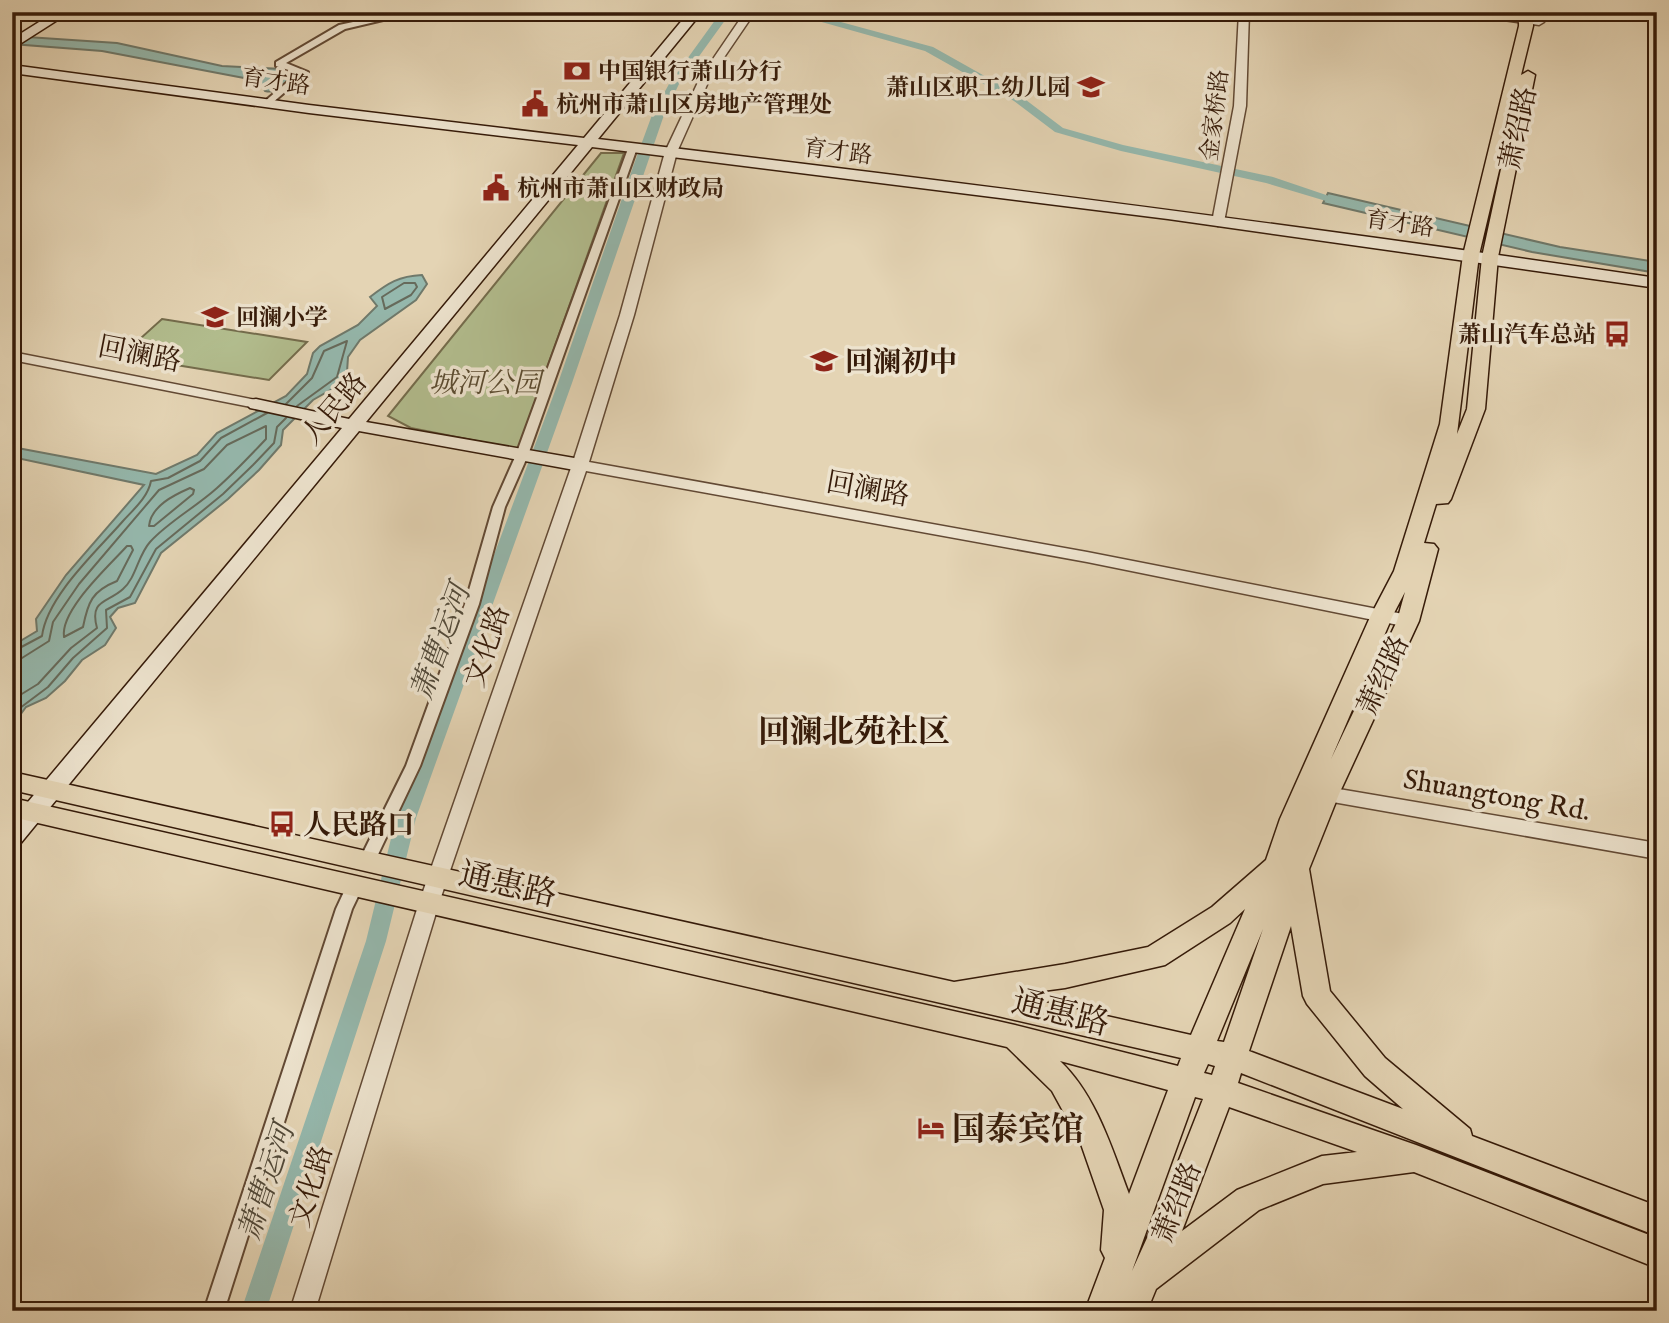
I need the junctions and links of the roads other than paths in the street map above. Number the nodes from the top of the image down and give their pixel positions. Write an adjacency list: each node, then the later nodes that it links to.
1 (64, 12): 8 (main road)
2 (413, 12): 10 (street)
3 (696, 12): 11 (main road, 人民路)
4 (750, 12): 13 (street, 文化路)
5 (1244, 12): 14 (street, 金家桥路)
6 (1453, 12): 7 (street)
7 (1533, 17): 15 (main road, 萧绍路)
8 (12, 45)
9 (12, 69): 10 (main road, 育才路)
10 (268, 102): 11 (main road, 育才路)
11 (588, 142): 12 (main road, 育才路); 19 (main road, 人民路)
12 (632, 148): 13 (main road, 育才路); 20 (street)
13 (671, 152): 14 (main road, 育才路); 21 (street, 文化路)
14 (1218, 222): 15 (main road, 育才路)
15 (1484, 242): 16 (main road, 育才路); 22 (main road); 23 (main road, 萧绍路)
16 (1657, 283)
17 (12, 356): 18 (street, 回澜路)
18 (257, 404): 19 (main road, 回澜路)
19 (353, 425): 20 (main road, 回澜路); 25 (main road, 人民路)
20 (524, 455): 21 (main road, 回澜路); 30 (street)
21 (580, 465): 22 (street, 回澜路); 33 (street, 文化路)
22 (1382, 615): 23 (street, 回澜路); 31 (main road)
23 (1408, 621): 26 (main road, 萧绍路)
24 (12, 781): 25 (main road)
25 (51, 789): 27 (main road, 人民路); 30 (main road)
26 (1326, 794): 29 (street, Shuangtong Rd.); 31 (main road, 萧绍路)
27 (23, 809): 28 (main road, 人民路); 32 (main road)
28 (12, 838)
29 (1657, 851)
30 (374, 863): 33 (main road)
31 (1288, 863): 34 (main road); 36 (main road); 37 (main road, 萧绍路); 40 (main road)
32 (361, 887): 33 (main road); 45 (street)
33 (434, 890): 34 (main road); 35 (main road, 通惠路); 46 (street, 文化路)
34 (948, 992): 36 (main road)
35 (1015, 1037): 38 (main road, 通惠路); 44 (main road)
36 (1201, 1049): 37 (main road); 38 (main road)
37 (1233, 1057): 39 (main road, 萧绍路); 40 (main road)
38 (1186, 1081): 39 (main road, 通惠路); 44 (main road)
39 (1220, 1090): 41 (main road, 通惠路); 44 (main road, 萧绍路)
40 (1473, 1150): 42 (main road)
41 (1416, 1159): 43 (main road, 通惠路); 44 (main road)
42 (1657, 1221)
43 (1657, 1253)
44 (1130, 1275): 47 (main road); 48 (main road, 萧绍路)
45 (214, 1311)
46 (302, 1311)
47 (1101, 1311)
48 (1130, 1311)

